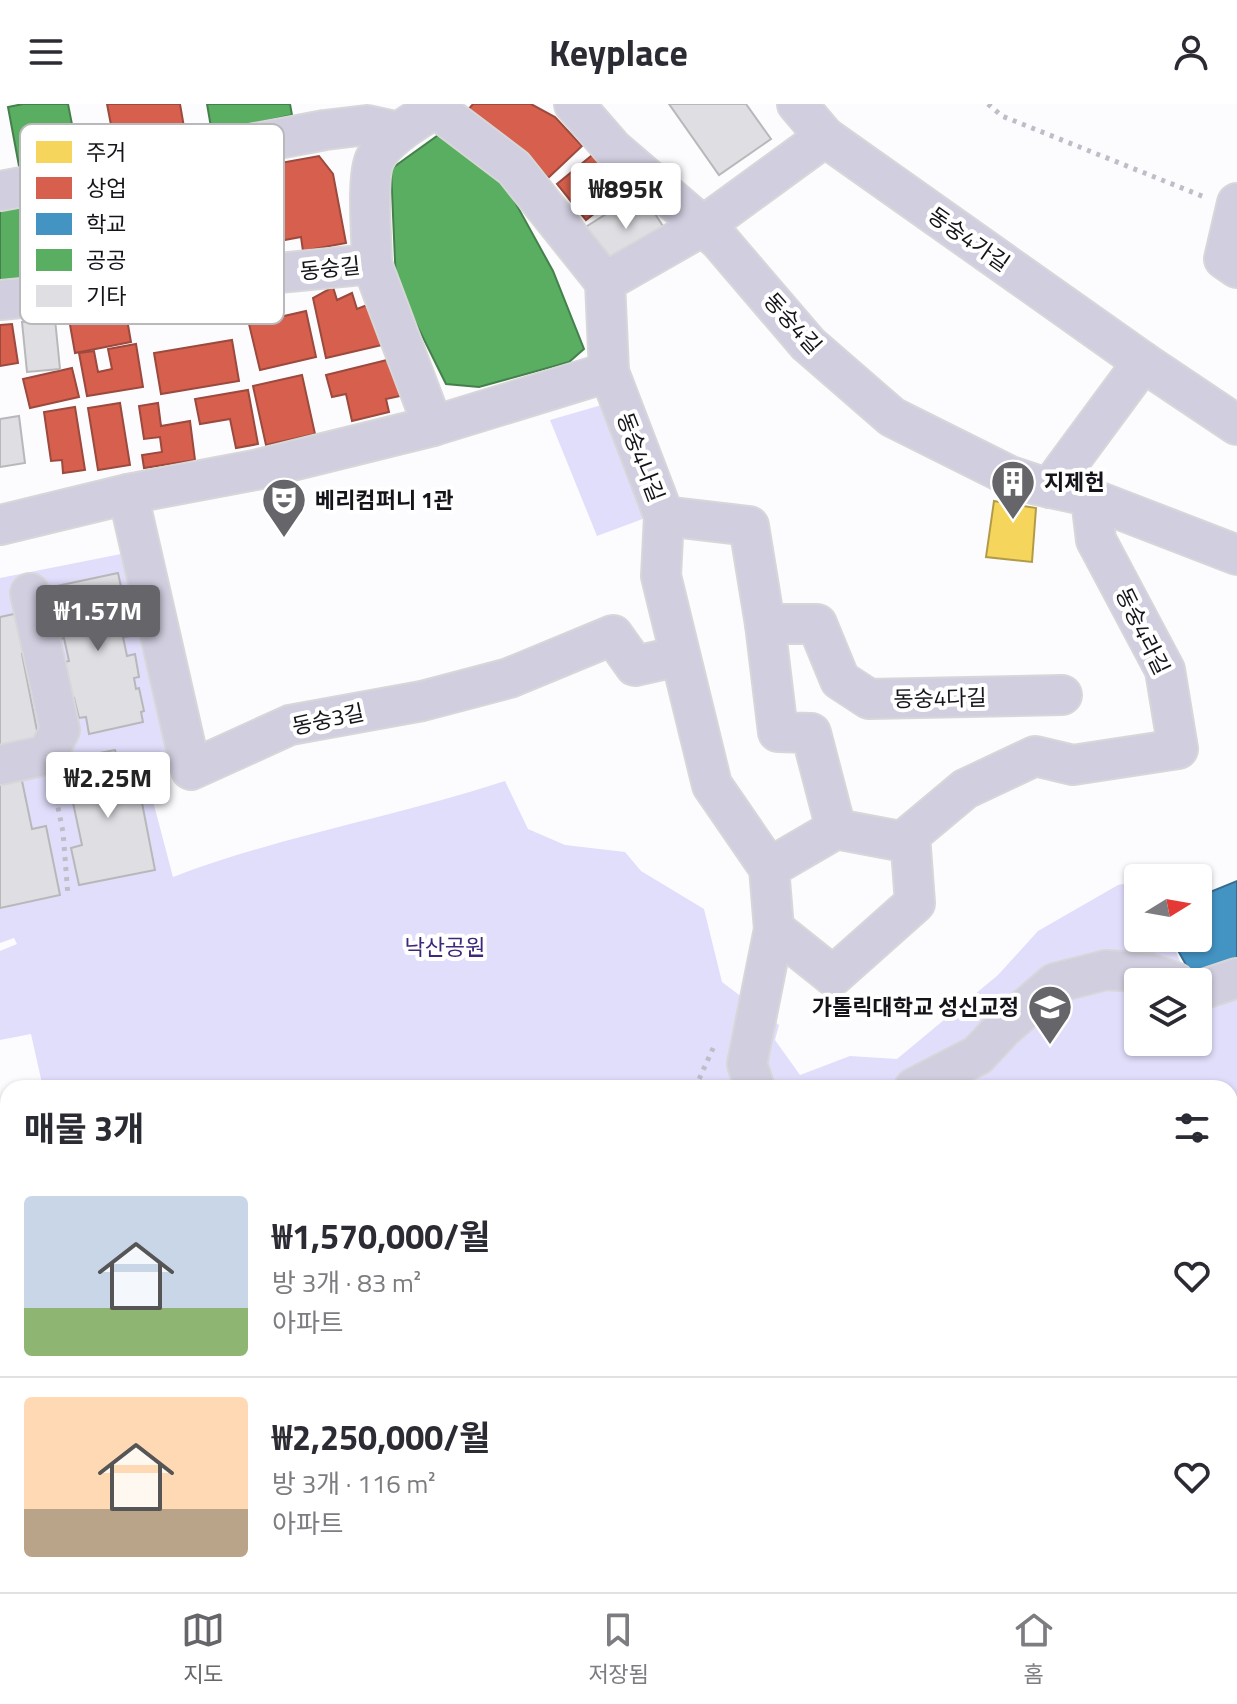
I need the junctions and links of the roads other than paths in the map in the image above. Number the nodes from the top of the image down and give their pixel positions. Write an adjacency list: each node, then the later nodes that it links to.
1 (574, 104): 11 (street, 동숭4길)
2 (797, 104): 7 (street)
3 (439, 106): 6 (street, 동숭길); 15 (street)
4 (323, 117): 5 (street); 6 (street)
5 (284, 126)
6 (399, 132): 12 (street, 동숭길)
7 (825, 137): 11 (street); 18 (street, 동숭4가길)
8 (20, 186): 9 (street)
9 (0, 191)
10 (1235, 206): 13 (street)
11 (703, 226): 15 (street); 22 (street, 동숭4길)
12 (372, 264): 14 (street, 동숭길); 21 (street)
13 (1237, 268)
14 (284, 273)
15 (605, 282): 19 (street, 동숭4나길)
16 (20, 298): 17 (street, 동숭길)
17 (0, 300)
18 (1143, 362): 20 (street, 동숭4가길); 22 (street)
19 (609, 372): 21 (street); 25 (street, 동숭4나길)
20 (1237, 425)
21 (433, 426): 23 (street)
22 (1050, 488): 24 (street, 동숭4길)
23 (128, 494): 26 (street); 30 (street, 동숭3길)
24 (1091, 499): 27 (street, 동숭4길); 34 (street, 동숭4라길)
25 (664, 516): 29 (street); 30 (street, 동숭4나길)
26 (0, 525)
27 (1237, 555)
28 (30, 593): 32 (street)
29 (765, 624): 31 (street, 동숭4다길); 33 (street)
30 (680, 656): 35 (street, 동숭4나길)
31 (1062, 695)
32 (0, 765)
33 (836, 829): 34 (street); 35 (street)
34 (910, 843): 36 (street)
35 (769, 868): 36 (street, 동숭4나길)
36 (774, 929): 40 (street, 동숭4나길)
37 (1124, 971): 41 (street)
38 (1237, 978): 39 (street)
39 (1212, 986)
40 (752, 1080)
41 (930, 1080)

